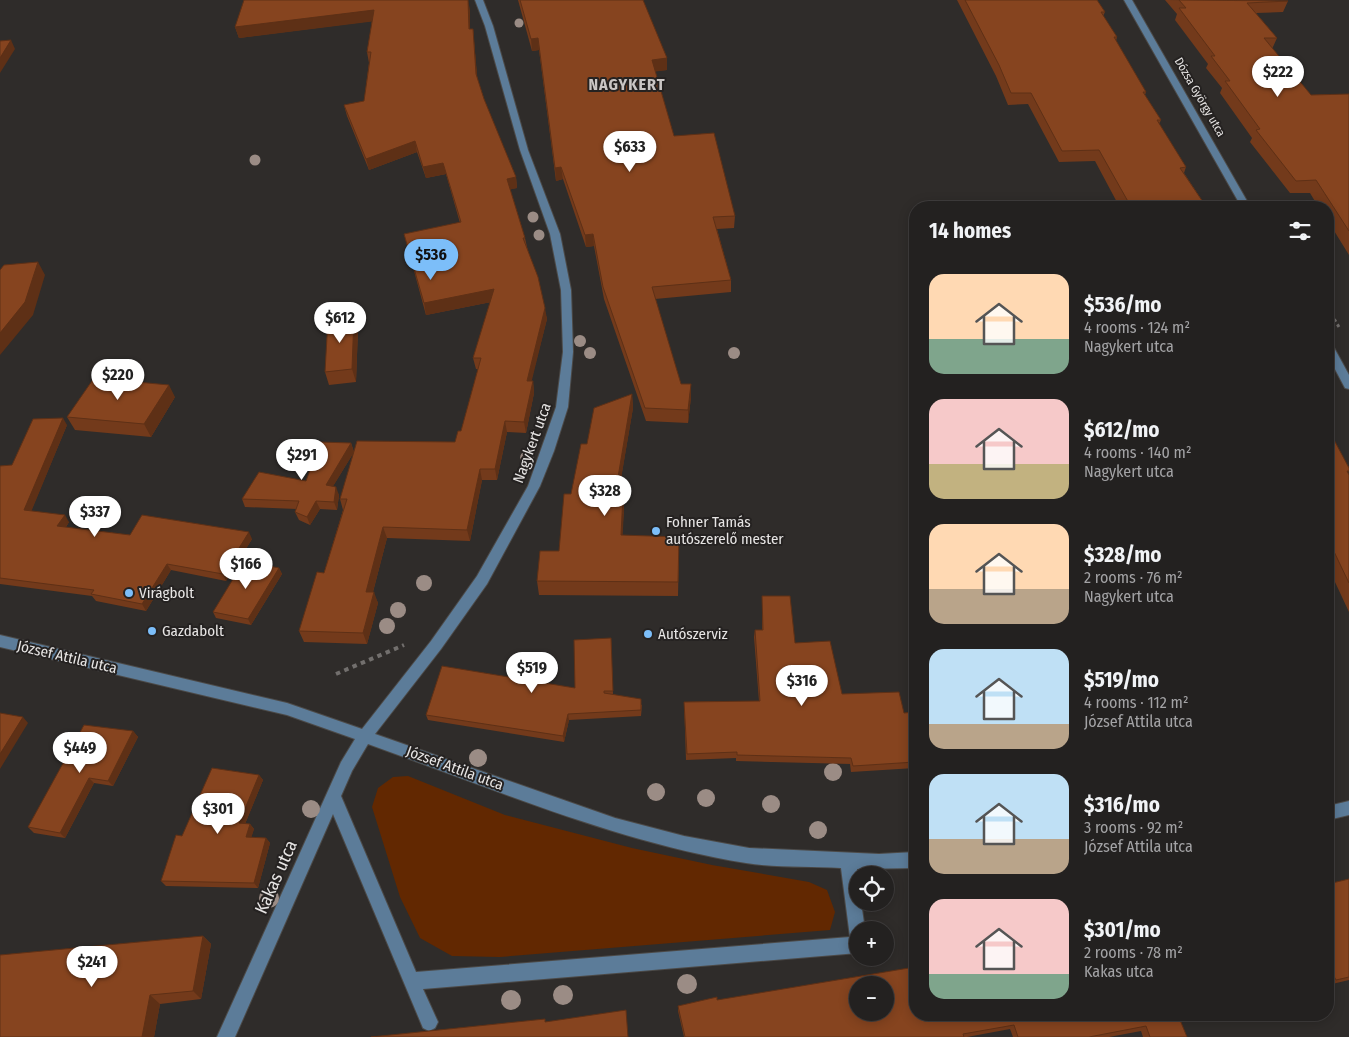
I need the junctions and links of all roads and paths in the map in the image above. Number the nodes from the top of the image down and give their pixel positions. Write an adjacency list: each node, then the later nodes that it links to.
1 (1128, 0): 3 (street, Dózsa György utca)
2 (477, 1): 9 (street, Nagykert utca)
3 (1243, 201)
4 (1334, 358): 5 (street)
5 (1349, 385)
6 (0, 641): 9 (street, József Attila utca)
7 (410, 642): 8 (path)
8 (336, 674)
9 (365, 736): 10 (street, Kakas utca); 14 (street, József Attila utca)
10 (333, 796): 17 (street); 19 (street, Kakas utca)
11 (1349, 808): 12 (street)
12 (1334, 812)
13 (909, 860): 14 (street, József Attila utca)
14 (848, 861): 15 (street)
15 (856, 921)
16 (849, 946): 17 (street)
17 (412, 981): 18 (street)
18 (429, 1022)
19 (226, 1037)

